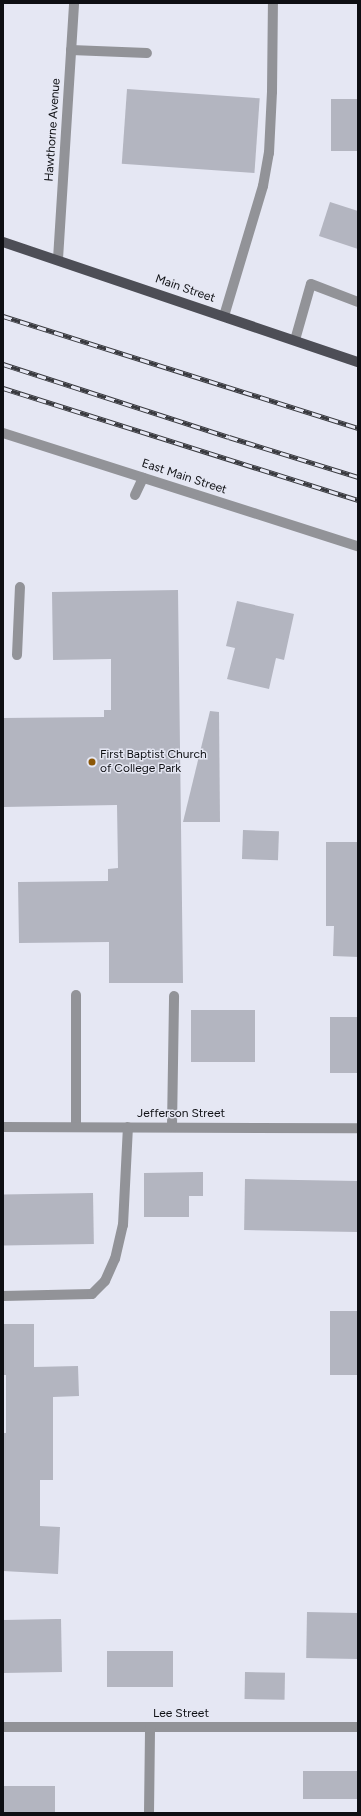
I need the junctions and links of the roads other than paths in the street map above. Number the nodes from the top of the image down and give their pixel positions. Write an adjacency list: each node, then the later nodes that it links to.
1 (74, 3): 3 (street, Hawthorne Avenue)
2 (273, 3): 8 (street)
3 (71, 50): 4 (street); 6 (street, Hawthorne Avenue)
4 (148, 53)
5 (3, 242): 6 (main road, Main Street)
6 (58, 259): 8 (main road, Main Street)
7 (358, 302): 9 (street)
8 (224, 316): 9 (main road, Main Street)
9 (295, 340): 10 (main road, Main Street)
10 (358, 362)
11 (3, 434): 12 (street, East Main Street)
12 (14, 437): 13 (street); 14 (street, East Main Street)
13 (3, 440)
14 (143, 478): 15 (street); 16 (street, East Main Street)
15 (135, 495)
16 (358, 546)
17 (20, 587): 18 (street)
18 (17, 655)
19 (76, 995): 22 (street)
20 (174, 996): 24 (street)
21 (3, 1127): 22 (street, Jefferson Street)
22 (76, 1127): 23 (street, Jefferson Street)
23 (128, 1127): 24 (street, Jefferson Street); 26 (street)
24 (172, 1127): 25 (street, Jefferson Street)
25 (358, 1128)
26 (3, 1296)
27 (3, 1727): 28 (street, Lee Street)
28 (150, 1727): 29 (street, Lee Street); 30 (street)
29 (358, 1727)
30 (149, 1813)

